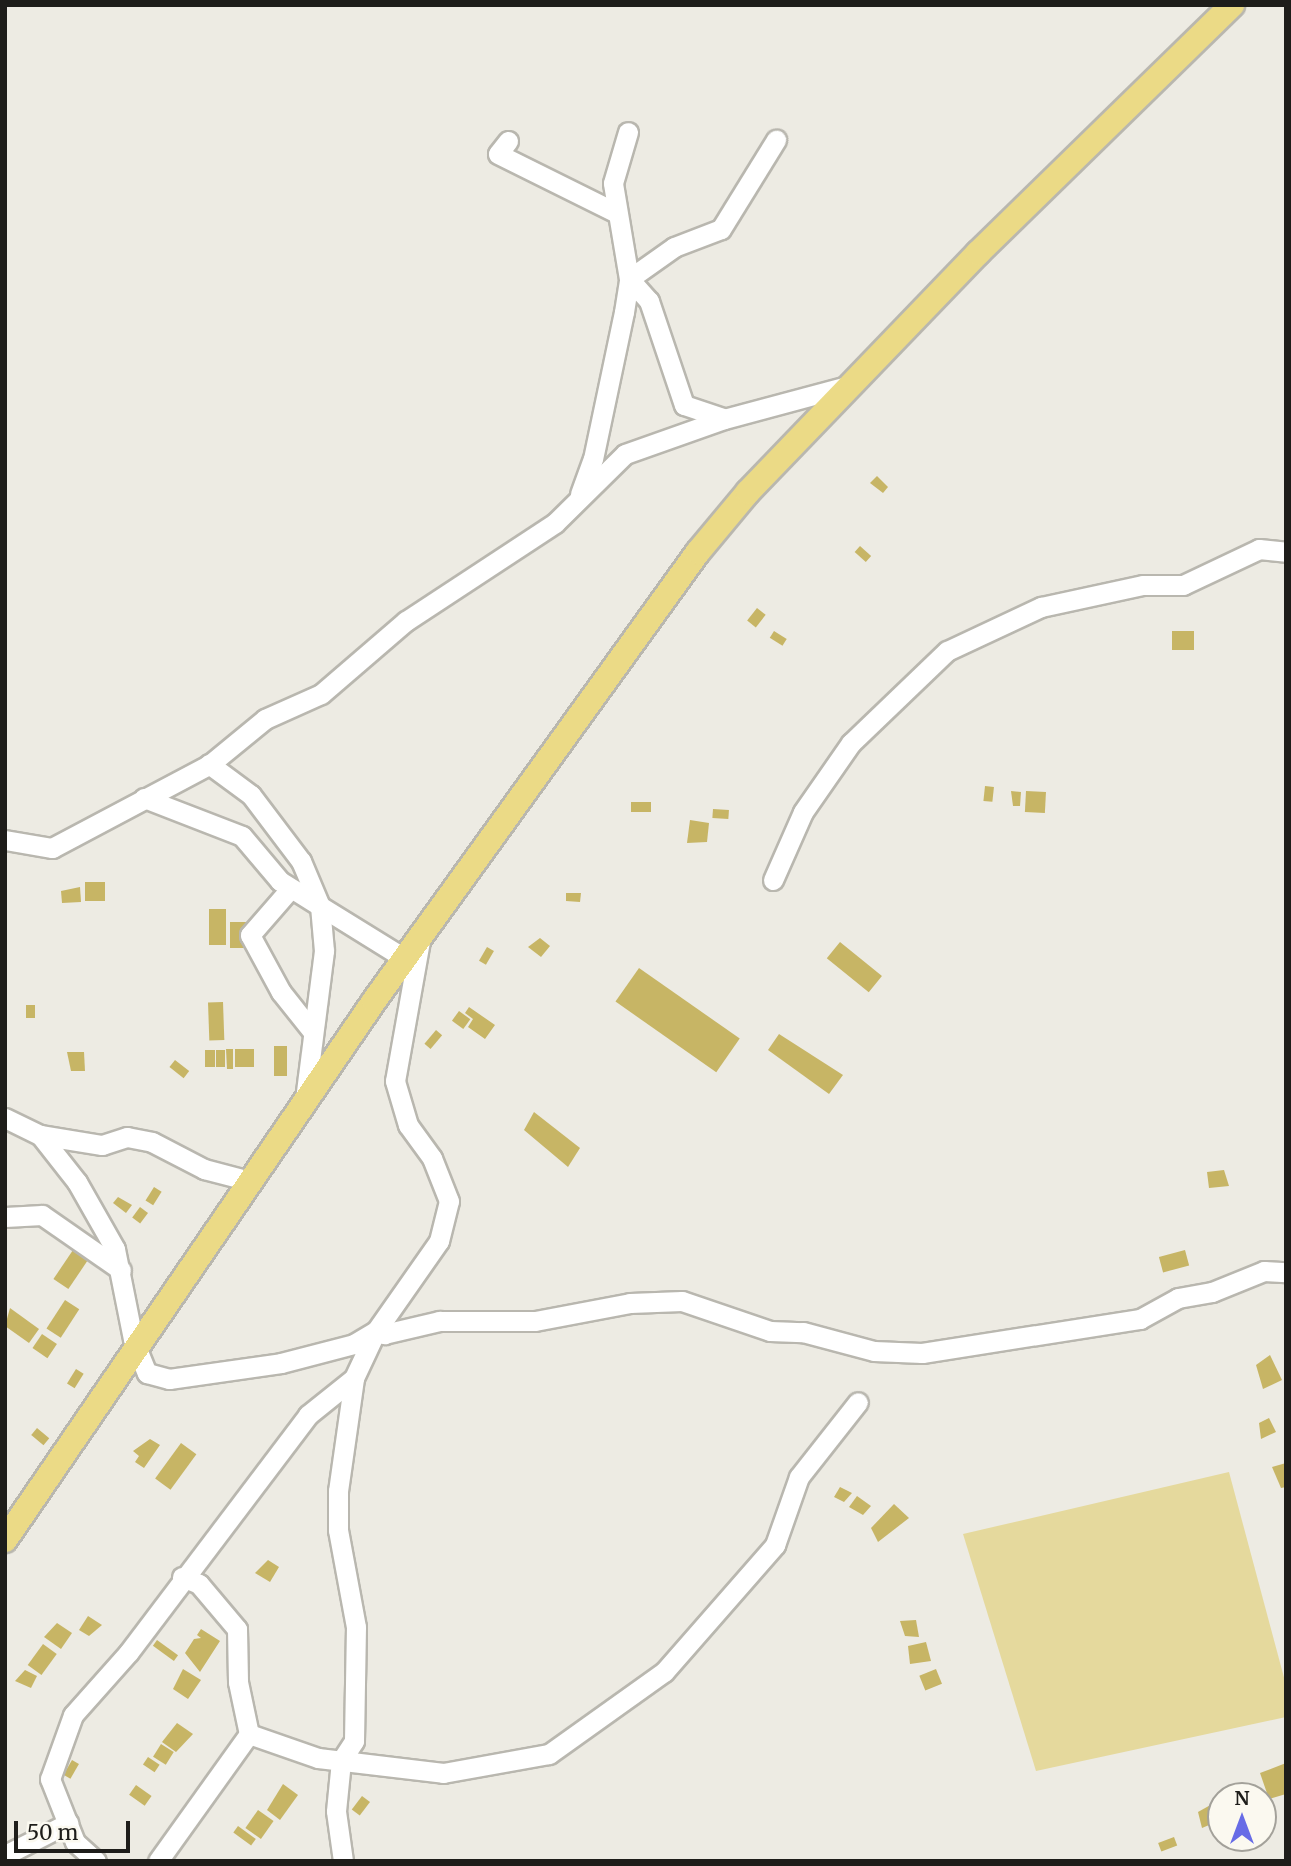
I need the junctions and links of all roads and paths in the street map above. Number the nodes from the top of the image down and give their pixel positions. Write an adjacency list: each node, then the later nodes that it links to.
1 (1232, 5): 7 (main road)
2 (628, 132): 5 (street)
3 (776, 140): 6 (street)
4 (508, 141): 5 (street)
5 (615, 212): 6 (street)
6 (629, 279): 8 (street); 9 (street)
7 (851, 385): 8 (street); 17 (main road)
8 (724, 419): 9 (street)
9 (571, 510): 11 (street)
10 (1286, 552): 14 (street)
11 (209, 764): 12 (street); 16 (street)
12 (144, 798): 13 (street); 15 (street)
13 (5, 840)
14 (773, 880)
15 (290, 889): 16 (street); 19 (street)
16 (320, 906): 18 (street); 19 (street)
17 (421, 936): 18 (main road); 27 (street)
18 (404, 958): 20 (main road)
19 (312, 1031): 20 (street)
20 (305, 1100): 23 (main road)
21 (10, 1124): 22 (street)
22 (40, 1135): 23 (street); 25 (street)
23 (250, 1181): 28 (main road)
24 (5, 1217): 25 (street)
25 (121, 1270): 28 (street)
26 (1286, 1272): 27 (street)
27 (376, 1331): 28 (street); 29 (street)
28 (138, 1346): 31 (main road)
29 (354, 1378): 32 (street); 34 (street)
30 (858, 1402): 34 (street)
31 (5, 1540)
32 (182, 1577): 33 (street); 35 (street)
33 (248, 1734): 34 (street); 38 (street)
34 (341, 1761): 39 (street)
35 (68, 1823): 36 (street); 37 (street)
36 (5, 1855)
37 (96, 1861)
38 (158, 1861)
39 (343, 1861)

